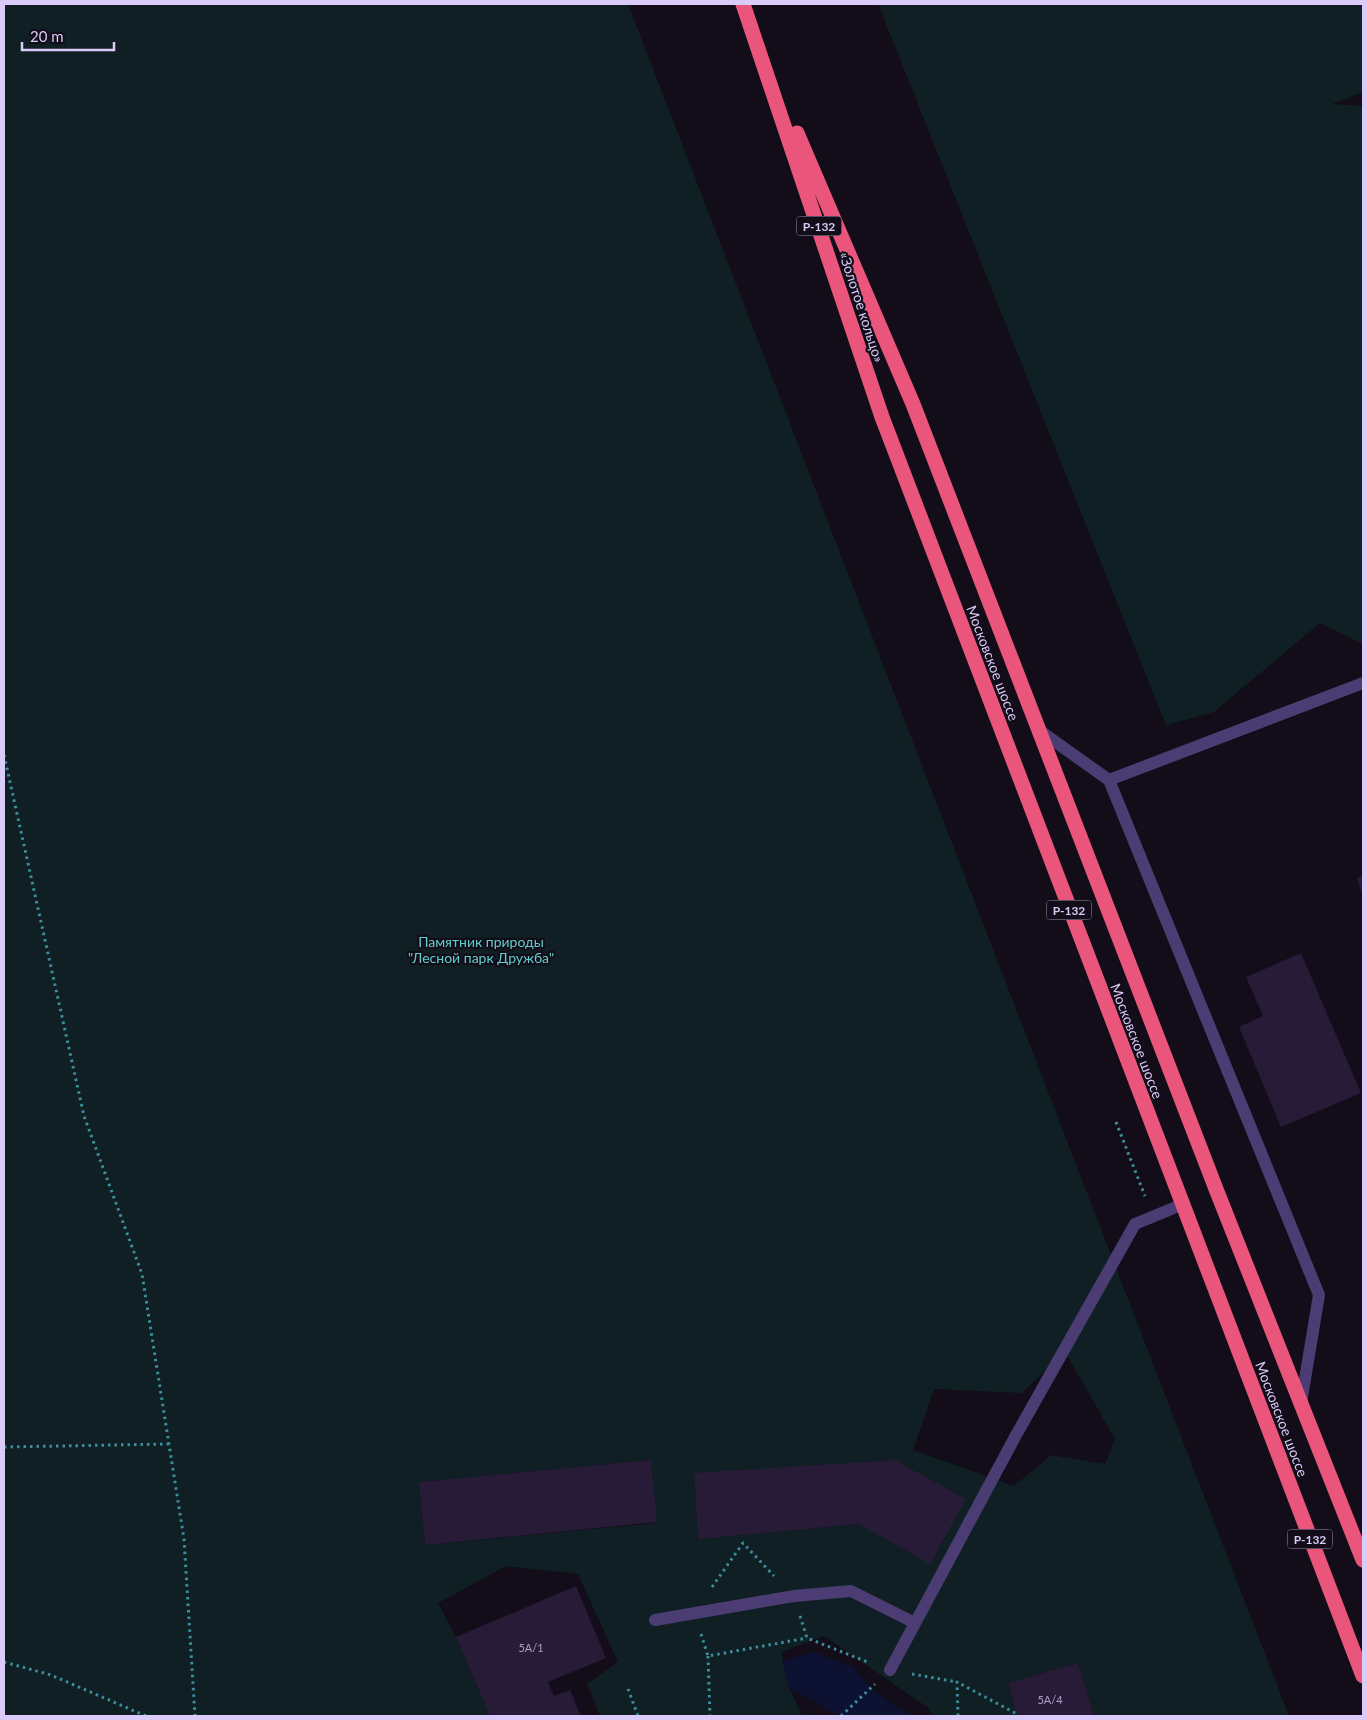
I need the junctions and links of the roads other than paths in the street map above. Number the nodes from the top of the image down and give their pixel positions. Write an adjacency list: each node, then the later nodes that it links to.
1 (743, 4): 2 (highway, «Золотое кольцо» / Р-132)
2 (755, 36): 3 (highway, «Золотое кольцо» / Р-132); 4 (highway, «Золотое кольцо» / Р-132)
3 (913, 404): 6 (highway, Московское шоссе / Р-132)
4 (882, 417): 8 (highway, Московское шоссе / Р-132)
5 (1363, 683): 7 (lane)
6 (1040, 731): 7 (lane); 9 (highway, Московское шоссе / Р-132)
7 (1109, 780): 9 (lane)
8 (1181, 1205): 12 (lane); 14 (highway, Московское шоссе / Р-132)
9 (1301, 1403): 10 (highway, Московское шоссе / Р-132)
10 (1363, 1560)
11 (654, 1620): 12 (lane)
12 (915, 1623): 13 (lane)
13 (890, 1670)
14 (1363, 1676)

